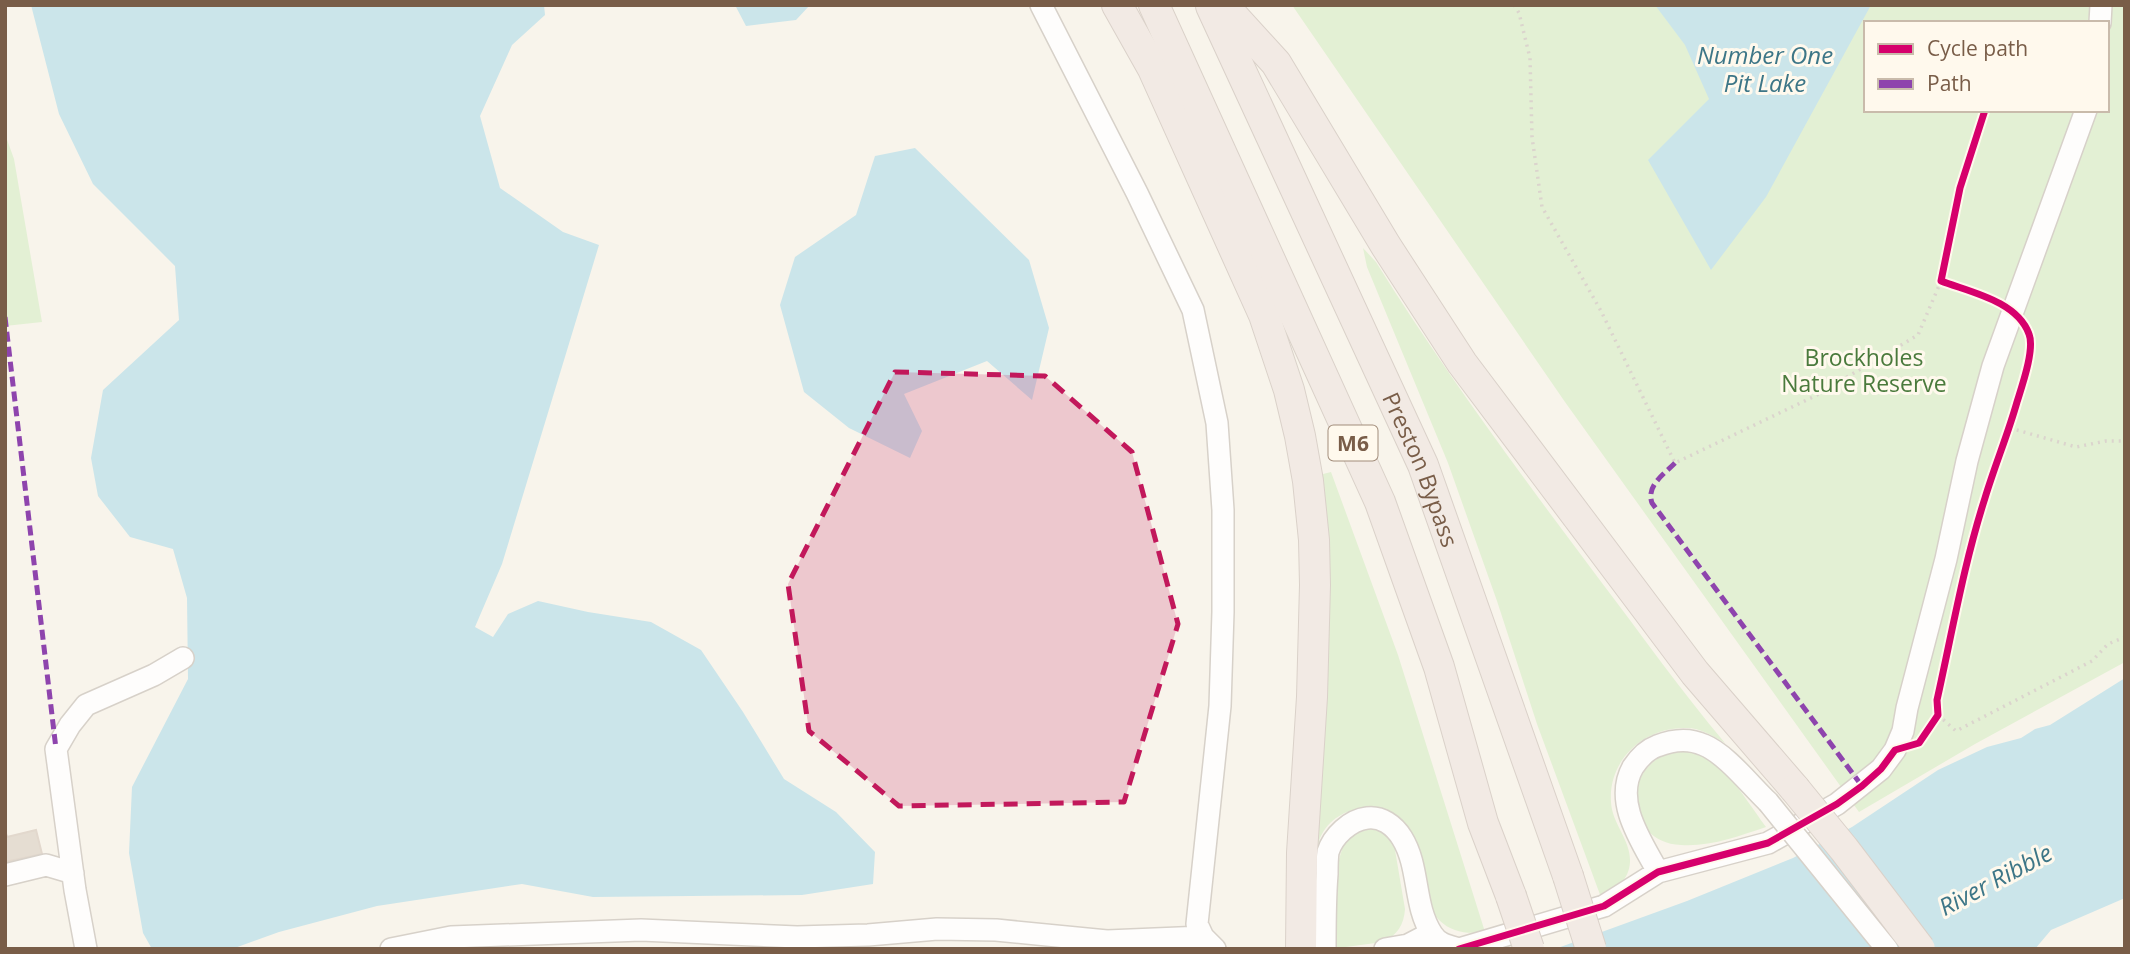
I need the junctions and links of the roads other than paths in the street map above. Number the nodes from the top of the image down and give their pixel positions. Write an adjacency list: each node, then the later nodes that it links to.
1 (1041, 5): 13 (lane)
2 (1117, 5): 11 (highway)
3 (1154, 5): 20 (highway, M6, bridge)
4 (1211, 5): 21 (highway, Preston Bypass / M6, bridge)
5 (1223, 5): 23 (highway, bridge)
6 (2085, 112): 8 (lane)
7 (183, 658): 9 (lane)
8 (1658, 872): 19 (lane); 22 (lane, bridge)
9 (72, 873): 10 (lane); 14 (lane)
10 (5, 875)
11 (1313, 907): 12 (lane); 16 (highway); 17 (lane)
12 (1432, 933): 18 (lane); 19 (lane)
13 (1209, 943): 15 (lane)
14 (86, 949)
15 (391, 949)
16 (1301, 949)
17 (1325, 949)
18 (1385, 949)
19 (1460, 949)
20 (1529, 949)
21 (1591, 949)
22 (1886, 949)
23 (1920, 949)

